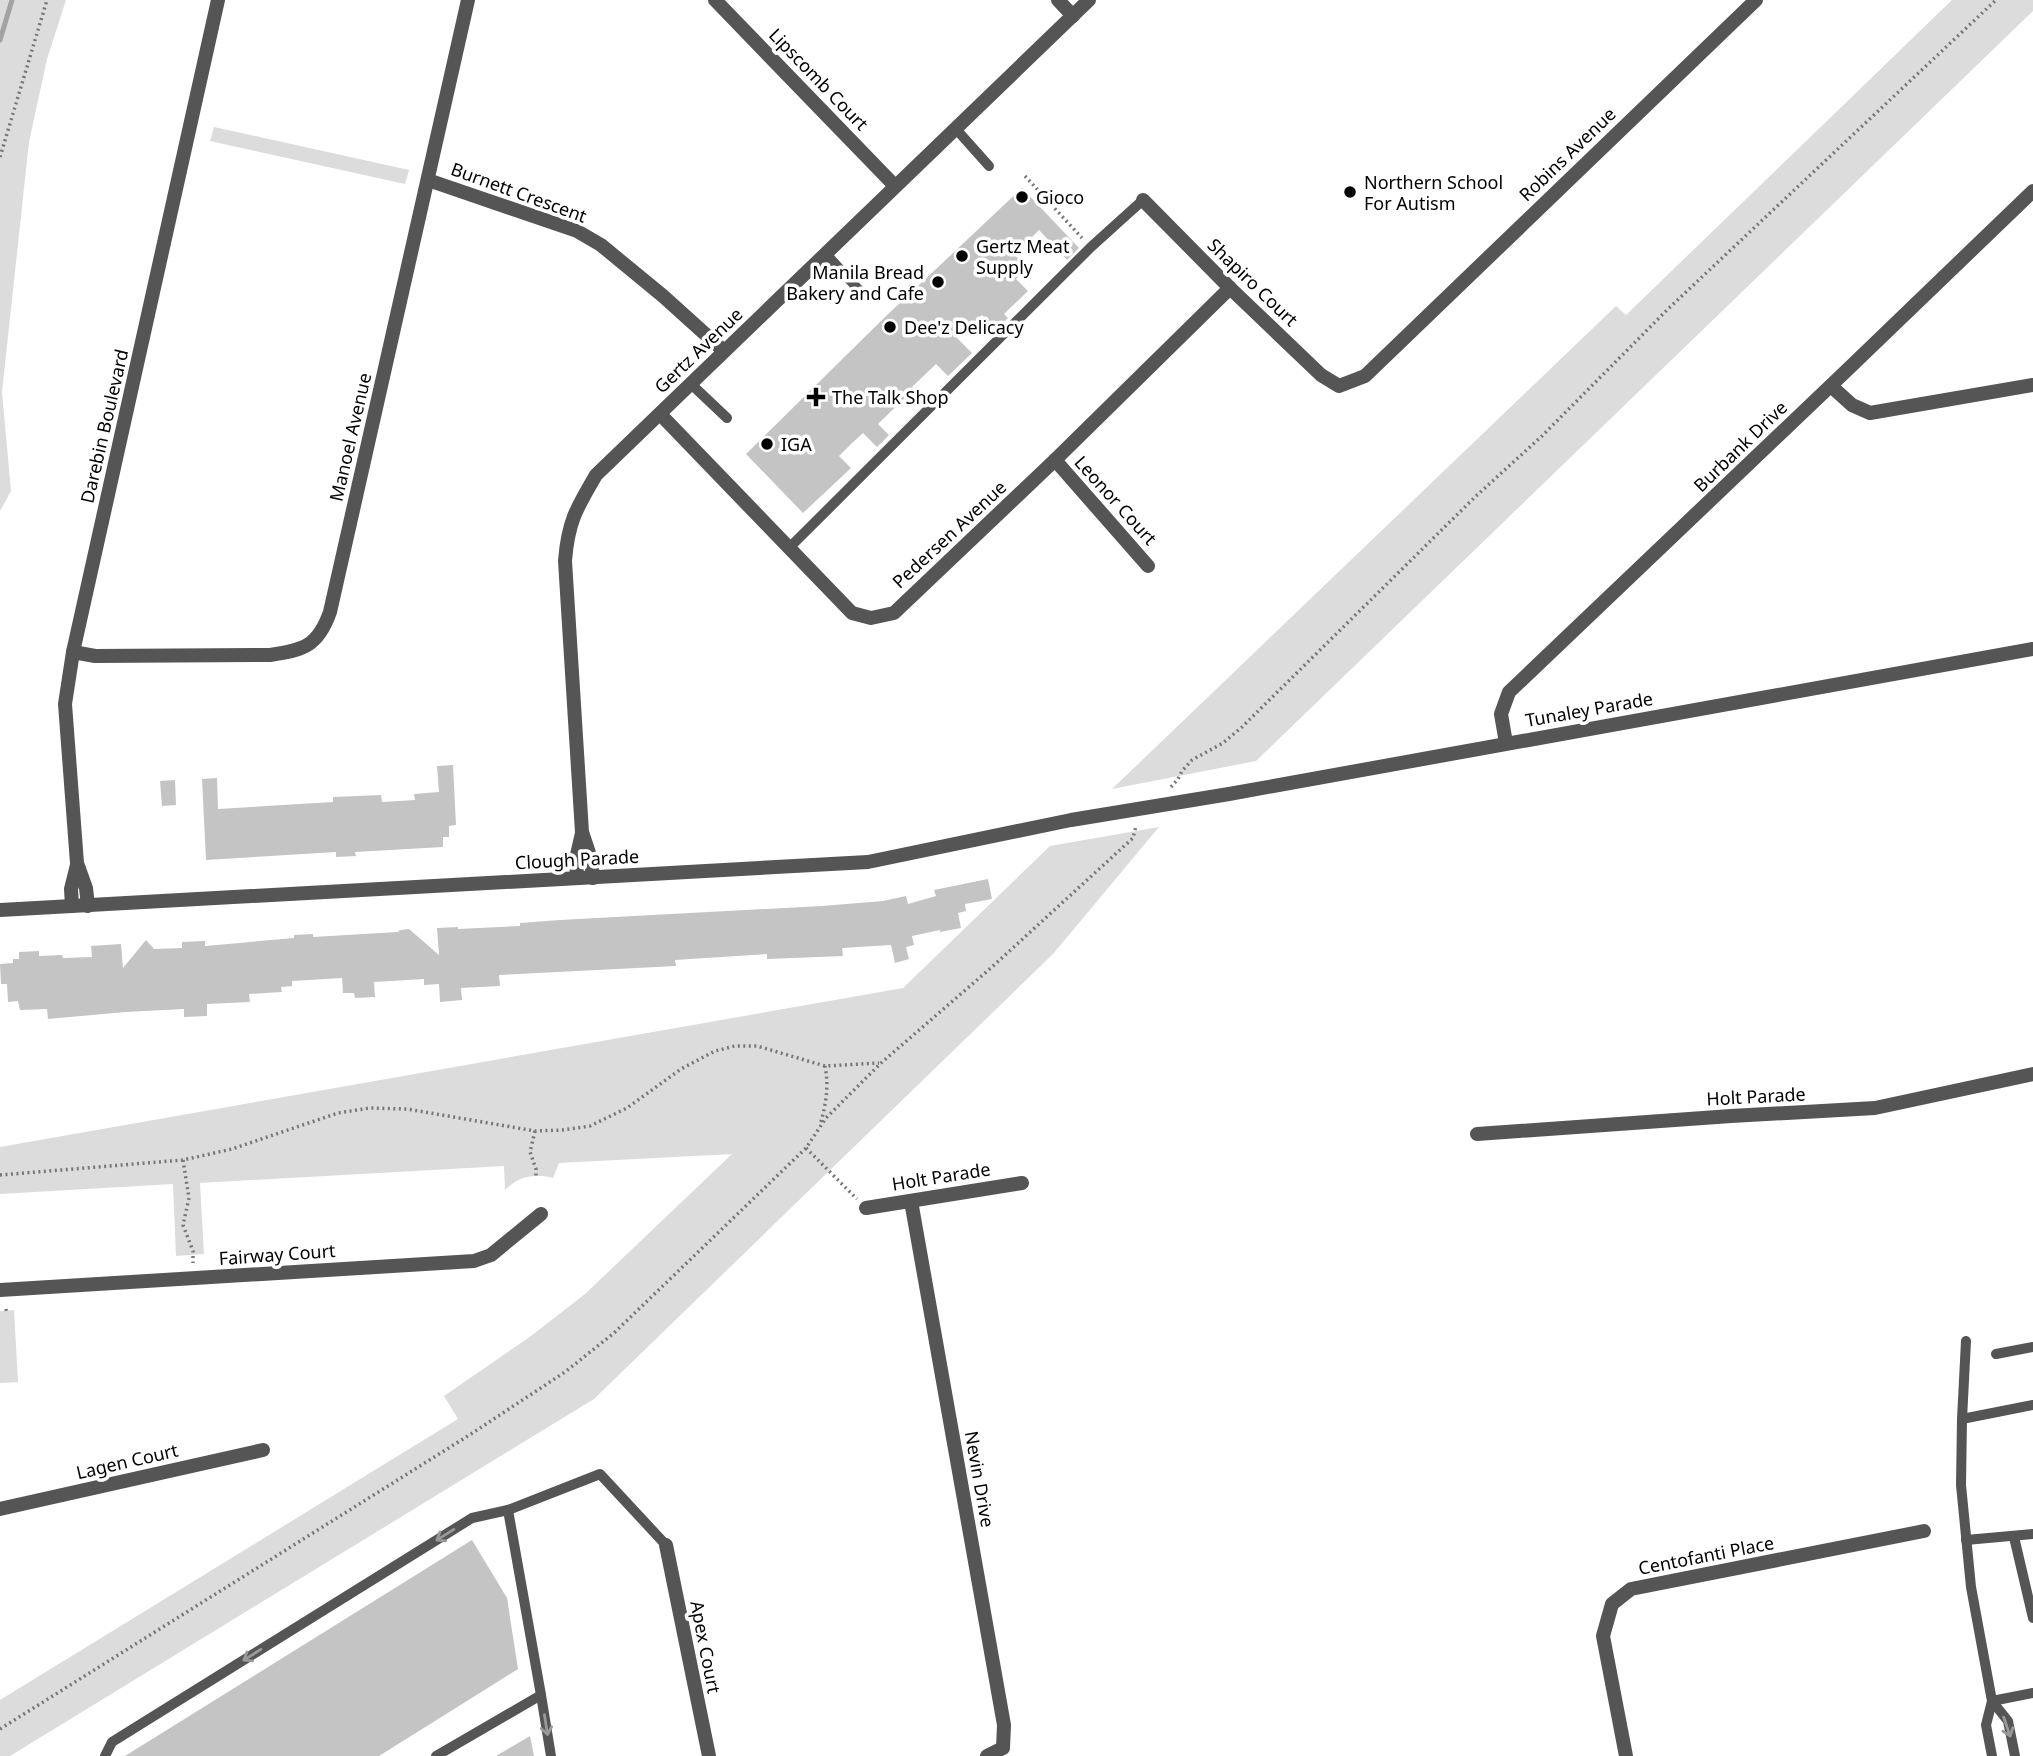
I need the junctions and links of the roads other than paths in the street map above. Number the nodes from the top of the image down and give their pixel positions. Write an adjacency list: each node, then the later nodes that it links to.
1 (218, 0): 28 (street, Darebin Boulevard)
2 (468, 0): 10 (street, Manoel Avenue)
3 (1058, 0): 7 (street)
4 (1089, 0): 7 (street, Gertz Avenue)
5 (1756, 0): 20 (street, Robins Avenue)
6 (715, 1): 11 (street, Lipscomb Court)
7 (1073, 16): 8 (street, Gertz Avenue)
8 (956, 129): 9 (lane); 11 (street, Gertz Avenue)
9 (989, 166)
10 (428, 180): 17 (street, Burnett Crescent); 28 (street, Manoel Avenue)
11 (895, 186): 14 (street, Gertz Avenue)
12 (2033, 191): 21 (street, Burbank Drive)
13 (1143, 200): 15 (street, Shapiro Court); 25 (lane)
14 (827, 255): 16 (lane); 17 (street, Gertz Avenue)
15 (1230, 288): 20 (street, Shapiro Court); 24 (street, Pedersen Avenue)
16 (859, 290)
17 (724, 351): 18 (street, Gertz Avenue)
18 (690, 383): 22 (street, Gertz Avenue); 23 (lane)
19 (2033, 384): 21 (street)
20 (1339, 386)
21 (1832, 386): 29 (street, Burbank Drive)
22 (660, 414): 25 (street, Pedersen Avenue); 31 (street, Gertz Avenue)
23 (727, 418)
24 (1055, 460): 25 (street, Pedersen Avenue); 26 (street, Leonor Court)
25 (789, 548)
26 (1148, 566)
27 (2033, 649): 29 (street, Tunaley Parade)
28 (73, 652): 32 (street, Darebin Boulevard)
29 (1506, 743): 30 (street, Tunaley Parade)
30 (1152, 807): 34 (street, Clough Parade)
31 (582, 832): 33 (street, Gertz Avenue); 34 (street, Gertz Avenue)
32 (78, 863): 35 (street, Darebin Boulevard); 36 (street, Darebin Boulevard)
33 (577, 878): 34 (street, Clough Parade); 36 (street, Clough Parade)
34 (593, 878)
35 (72, 906): 36 (street, Clough Parade); 37 (street, Clough Parade)
36 (88, 906)
37 (0, 910)
38 (2033, 1074): 39 (street, Holt Parade)
39 (1477, 1134)
40 (1022, 1183): 41 (street, Holt Parade)
41 (911, 1201): 42 (street, Holt Parade); 66 (street, Nevin Drive)
42 (866, 1208)
43 (541, 1214): 44 (street, Fairway Court)
44 (0, 1290)
45 (1966, 1340): 49 (lane)
46 (2033, 1348): 47 (lane)
47 (1996, 1354)
48 (2033, 1405): 49 (lane)
49 (1962, 1419): 56 (lane)
50 (263, 1450): 51 (street, Lagen Court)
51 (0, 1509)
52 (508, 1510): 57 (lane); 60 (lane); 62 (lane, one-way to 62)
53 (1924, 1531): 67 (street, Centofanti Place)
54 (2033, 1534): 55 (lane)
55 (2014, 1537): 56 (lane); 58 (lane)
56 (1966, 1540): 61 (lane)
57 (666, 1545): 65 (street, Apex Court)
58 (2033, 1618)
59 (2033, 1693): 61 (lane)
60 (541, 1695): 63 (lane); 64 (lane, one-way to 64)
61 (1992, 1701): 68 (lane); 69 (lane, one-way to 69)
62 (105, 1756)
63 (436, 1756)
64 (551, 1756)
65 (709, 1756)
66 (987, 1756)
67 (1626, 1756)
68 (1992, 1756)
69 (2015, 1756)

